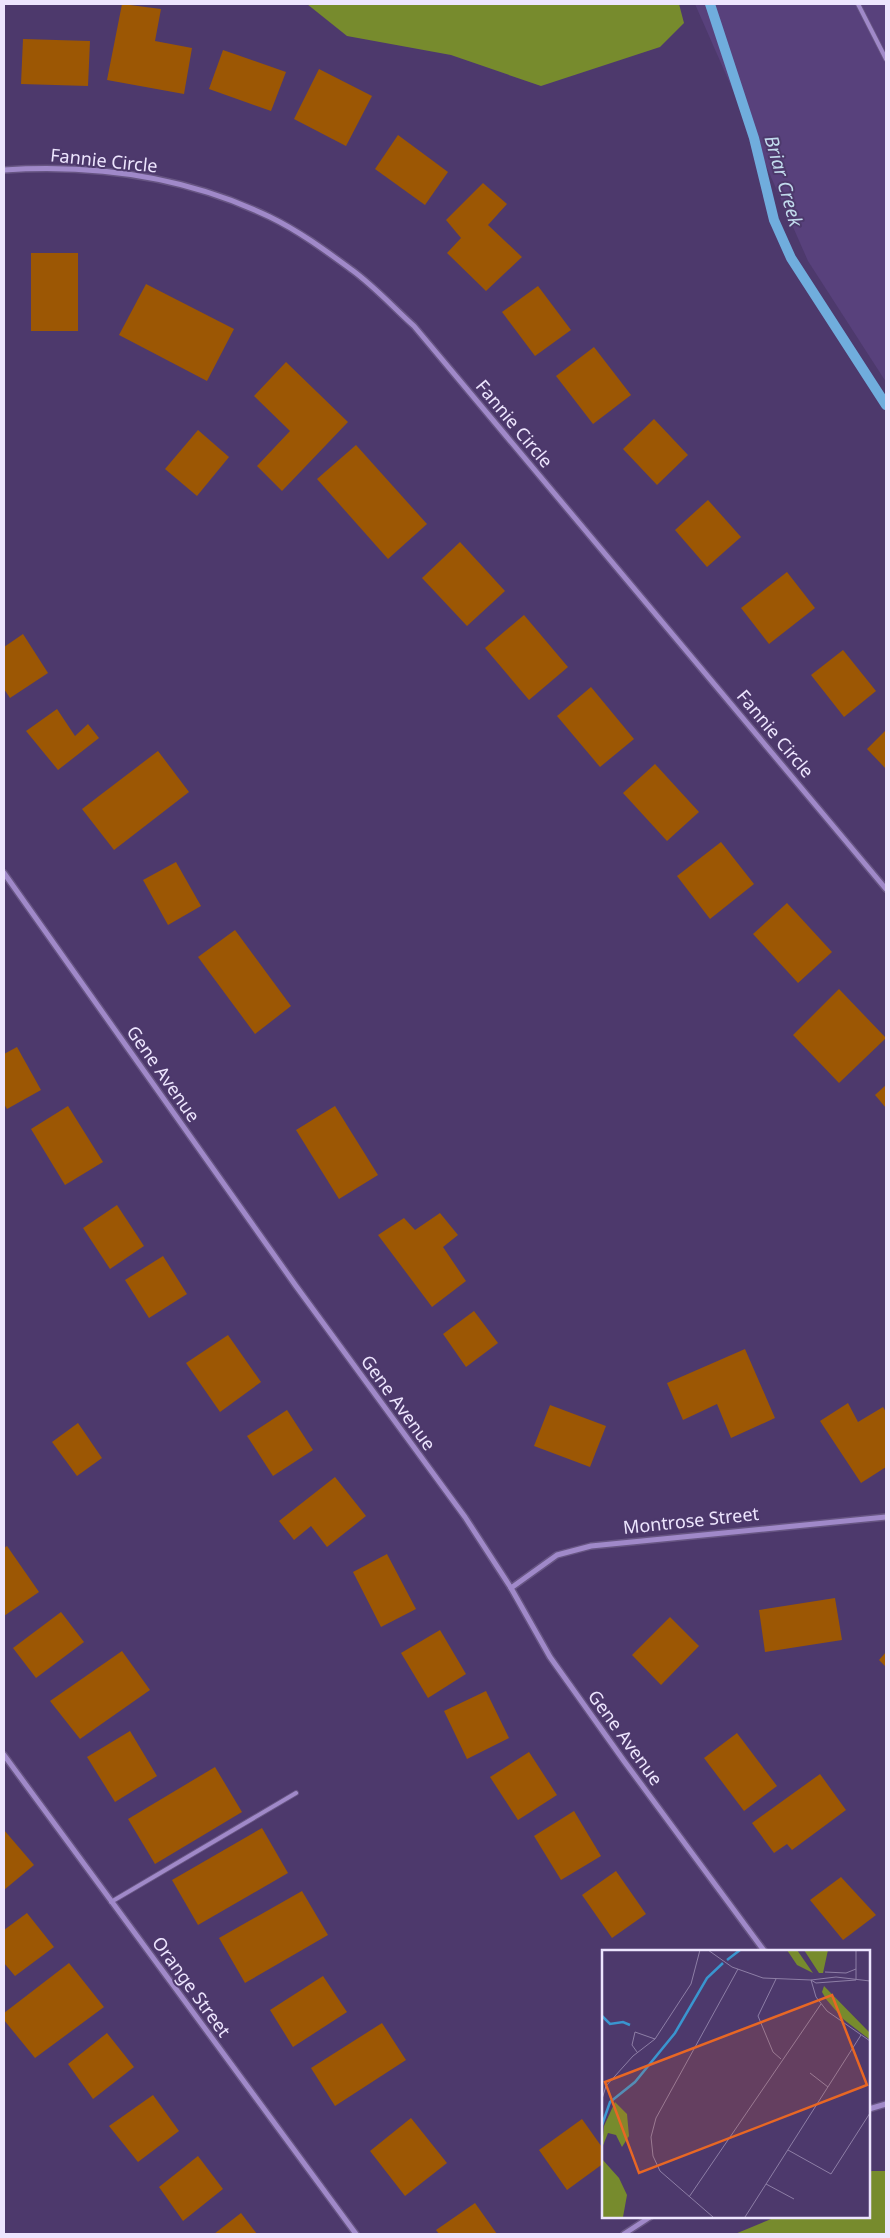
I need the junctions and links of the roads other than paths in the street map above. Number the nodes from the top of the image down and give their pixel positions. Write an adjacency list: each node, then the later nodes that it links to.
1 (858, 4): 2 (lane)
2 (886, 59)
3 (4, 170): 5 (street, Fannie Circle)
4 (4, 873): 7 (street, Gene Avenue)
5 (886, 889)
6 (886, 1517): 7 (street, Montrose Street)
7 (511, 1588): 11 (street, Gene Avenue)
8 (4, 1755): 10 (street, Orange Street)
9 (296, 1793): 10 (lane)
10 (111, 1902): 15 (street, Orange Street)
11 (764, 1950)
12 (886, 2104): 13 (street)
13 (870, 2109)
14 (648, 2218): 16 (street)
15 (356, 2234)
16 (624, 2234)

